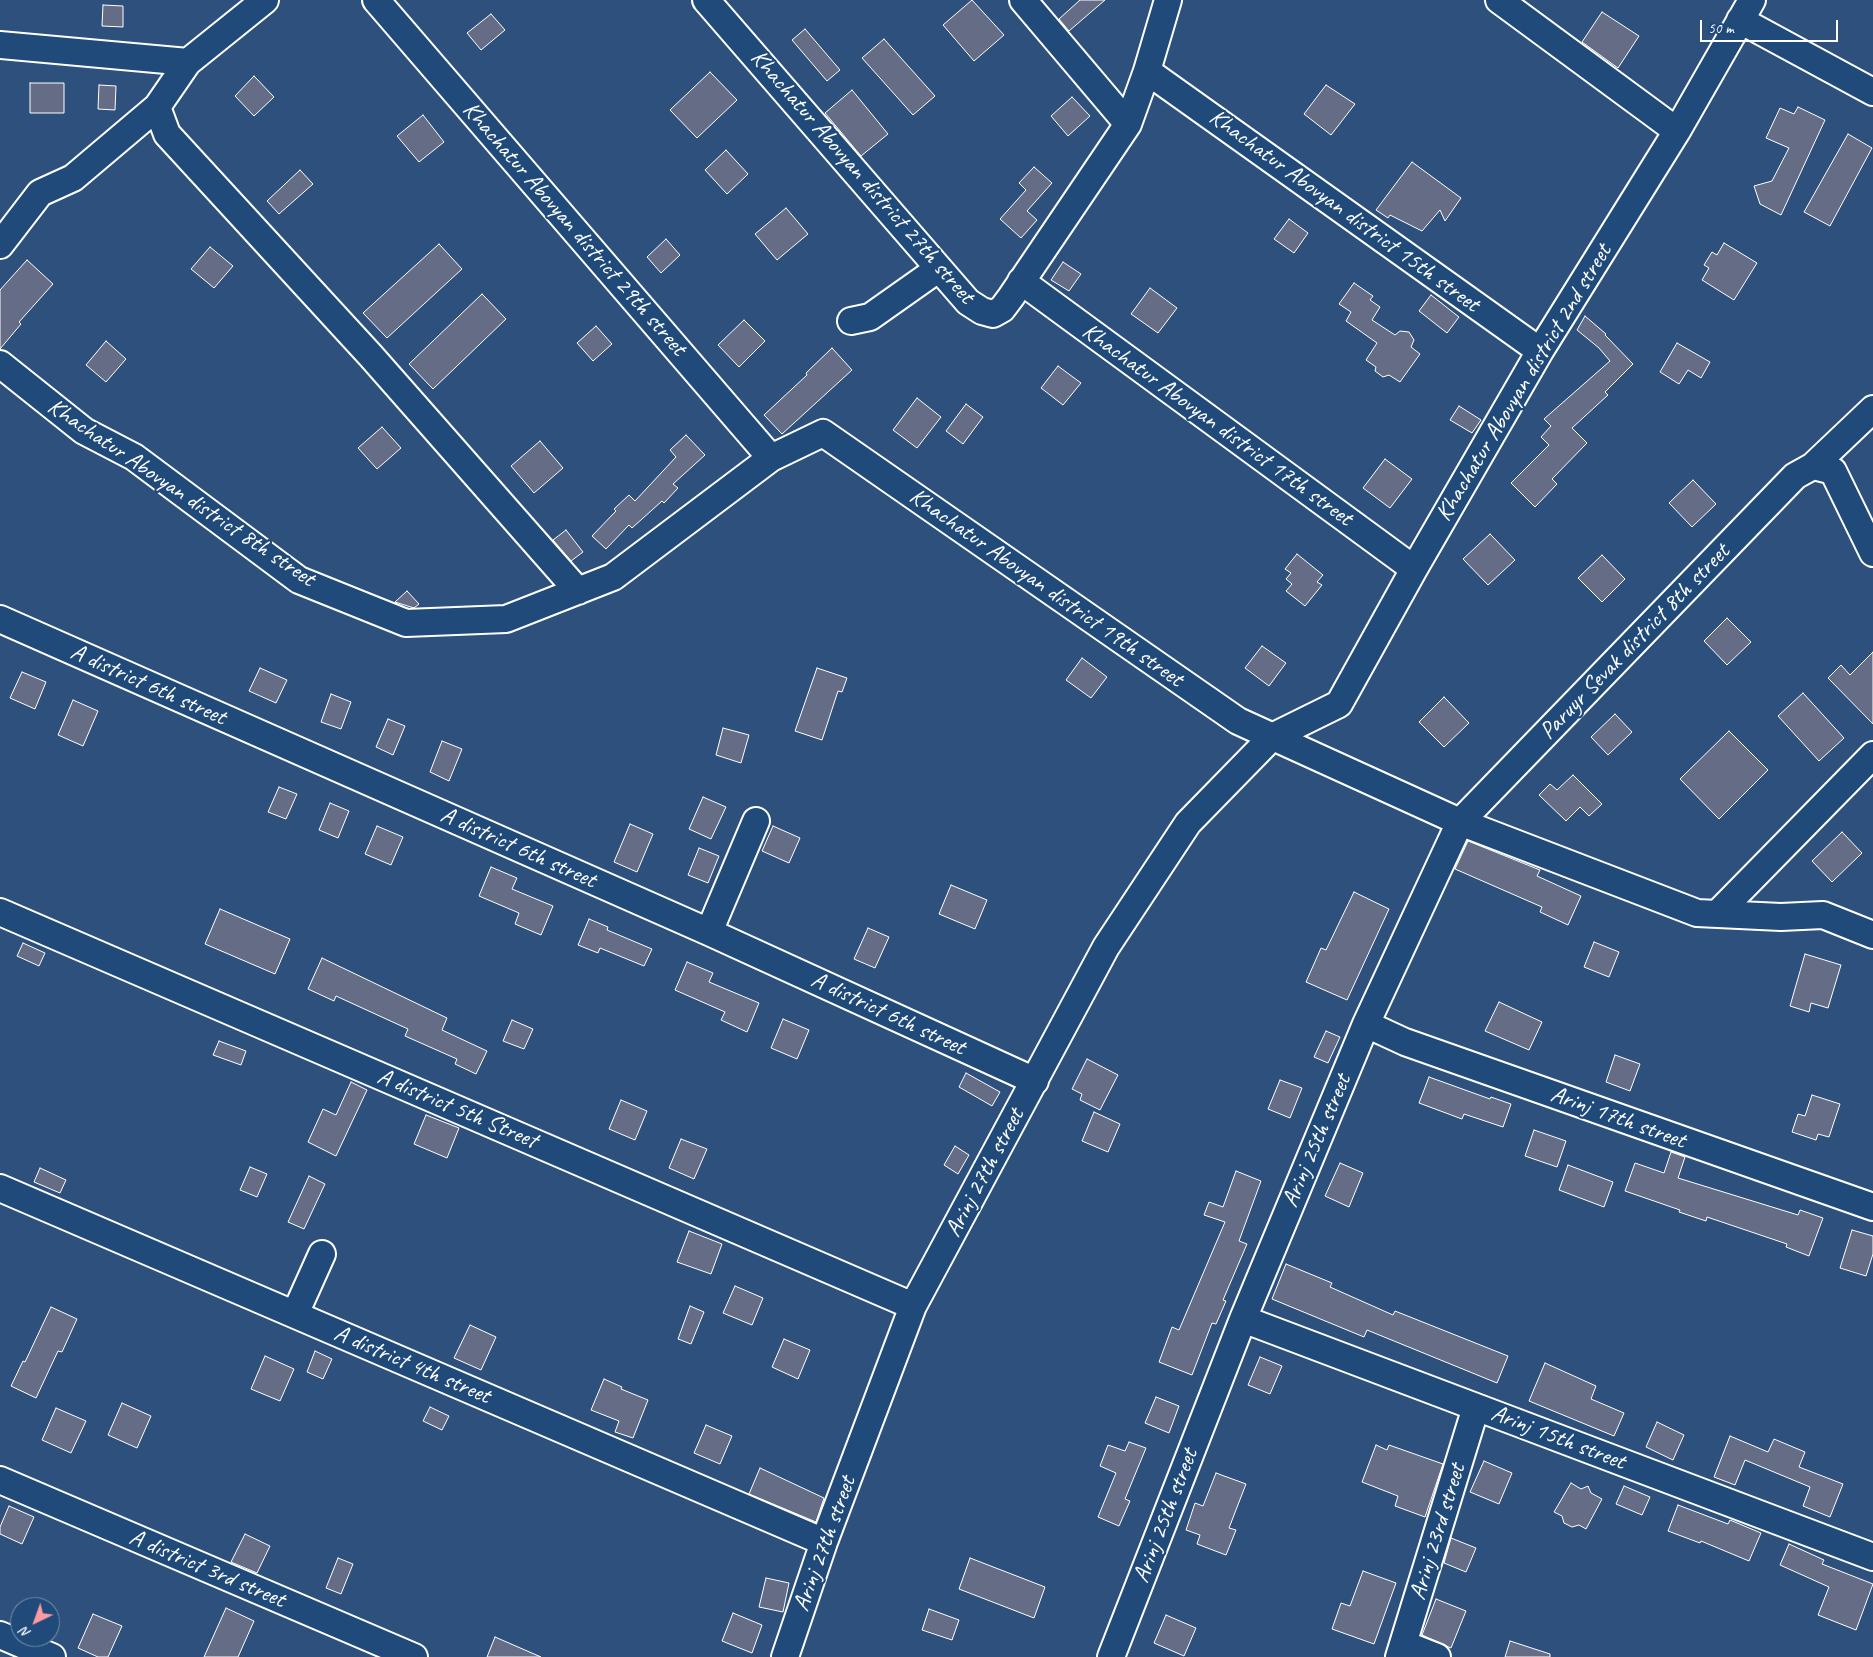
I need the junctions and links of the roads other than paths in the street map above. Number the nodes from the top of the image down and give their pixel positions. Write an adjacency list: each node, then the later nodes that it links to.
1 (265, 0): 9 (street)
2 (376, 0): 23 (street, Khachatur Abovyan district 29th street)
3 (706, 0): 16 (street, Khachatur Abovyan district 27th street)
4 (1023, 0): 13 (street)
5 (1168, 0): 10 (street)
6 (1499, 0): 14 (street)
7 (1746, 10): 11 (street); 14 (street, Khachatur Abovyan district 2nd street)
8 (0, 45): 9 (street)
9 (188, 62): 12 (street)
10 (1147, 71): 13 (street); 19 (street, Khachatur Abovyan district 15th street)
11 (1873, 92)
12 (157, 107): 15 (street); 27 (street)
13 (1128, 124): 17 (street)
14 (1677, 131): 19 (street, Khachatur Abovyan district 2nd street)
15 (0, 245)
16 (938, 269): 17 (street, Khachatur Abovyan district 27th street); 18 (street)
17 (1021, 281): 26 (street, Khachatur Abovyan district 17th street)
18 (851, 321)
19 (1540, 351): 26 (street, Khachatur Abovyan district 2nd street)
20 (0, 364): 27 (street, Khachatur Abovyan district 8th street)
21 (1873, 409): 24 (street, Paruyr Sevak district 8th street)
22 (823, 433): 23 (street, Khachatur Abovyan district 8th street); 29 (street, Khachatur Abovyan district 19th street)
23 (771, 458): 27 (street, Khachatur Abovyan district 8th street)
24 (1813, 466): 25 (street); 32 (street, Paruyr Sevak district 8th street)
25 (1873, 553)
26 (1414, 569): 29 (street, Khachatur Abovyan district 2nd street)
27 (578, 591)
28 (0, 619): 35 (street, A district 6th street)
29 (1272, 737): 32 (street); 38 (street, Arinj 27th street)
30 (1873, 755): 34 (street)
31 (756, 820): 35 (street)
32 (1460, 822): 34 (street); 37 (street, Arinj 25th street)
33 (0, 912): 42 (street, A district 5th Street)
34 (1718, 913): 36 (street)
35 (709, 932): 38 (street, A district 6th street)
36 (1873, 935)
37 (1366, 1024): 40 (street, Arinj 17th street); 44 (street, Arinj 25th street)
38 (1035, 1081): 42 (street, Arinj 27th street)
39 (0, 1188): 43 (street, A district 4th street)
40 (1873, 1208)
41 (322, 1254): 43 (street)
42 (913, 1306): 47 (street, Arinj 27th street)
43 (294, 1314): 47 (street, A district 4th street)
44 (1243, 1319): 45 (street, Arinj 15th street); 54 (street, Arinj 25th street)
45 (1476, 1407): 48 (street, Arinj 15th street); 50 (street, Arinj 23rd street)
46 (0, 1480): 52 (street, A district 3rd street)
47 (824, 1542): 53 (street, Arinj 27th street)
48 (1873, 1557)
49 (0, 1635): 51 (street)
50 (1401, 1651): 55 (street)
51 (52, 1657)
52 (414, 1657)
53 (785, 1657)
54 (1111, 1657)
55 (1437, 1657)

